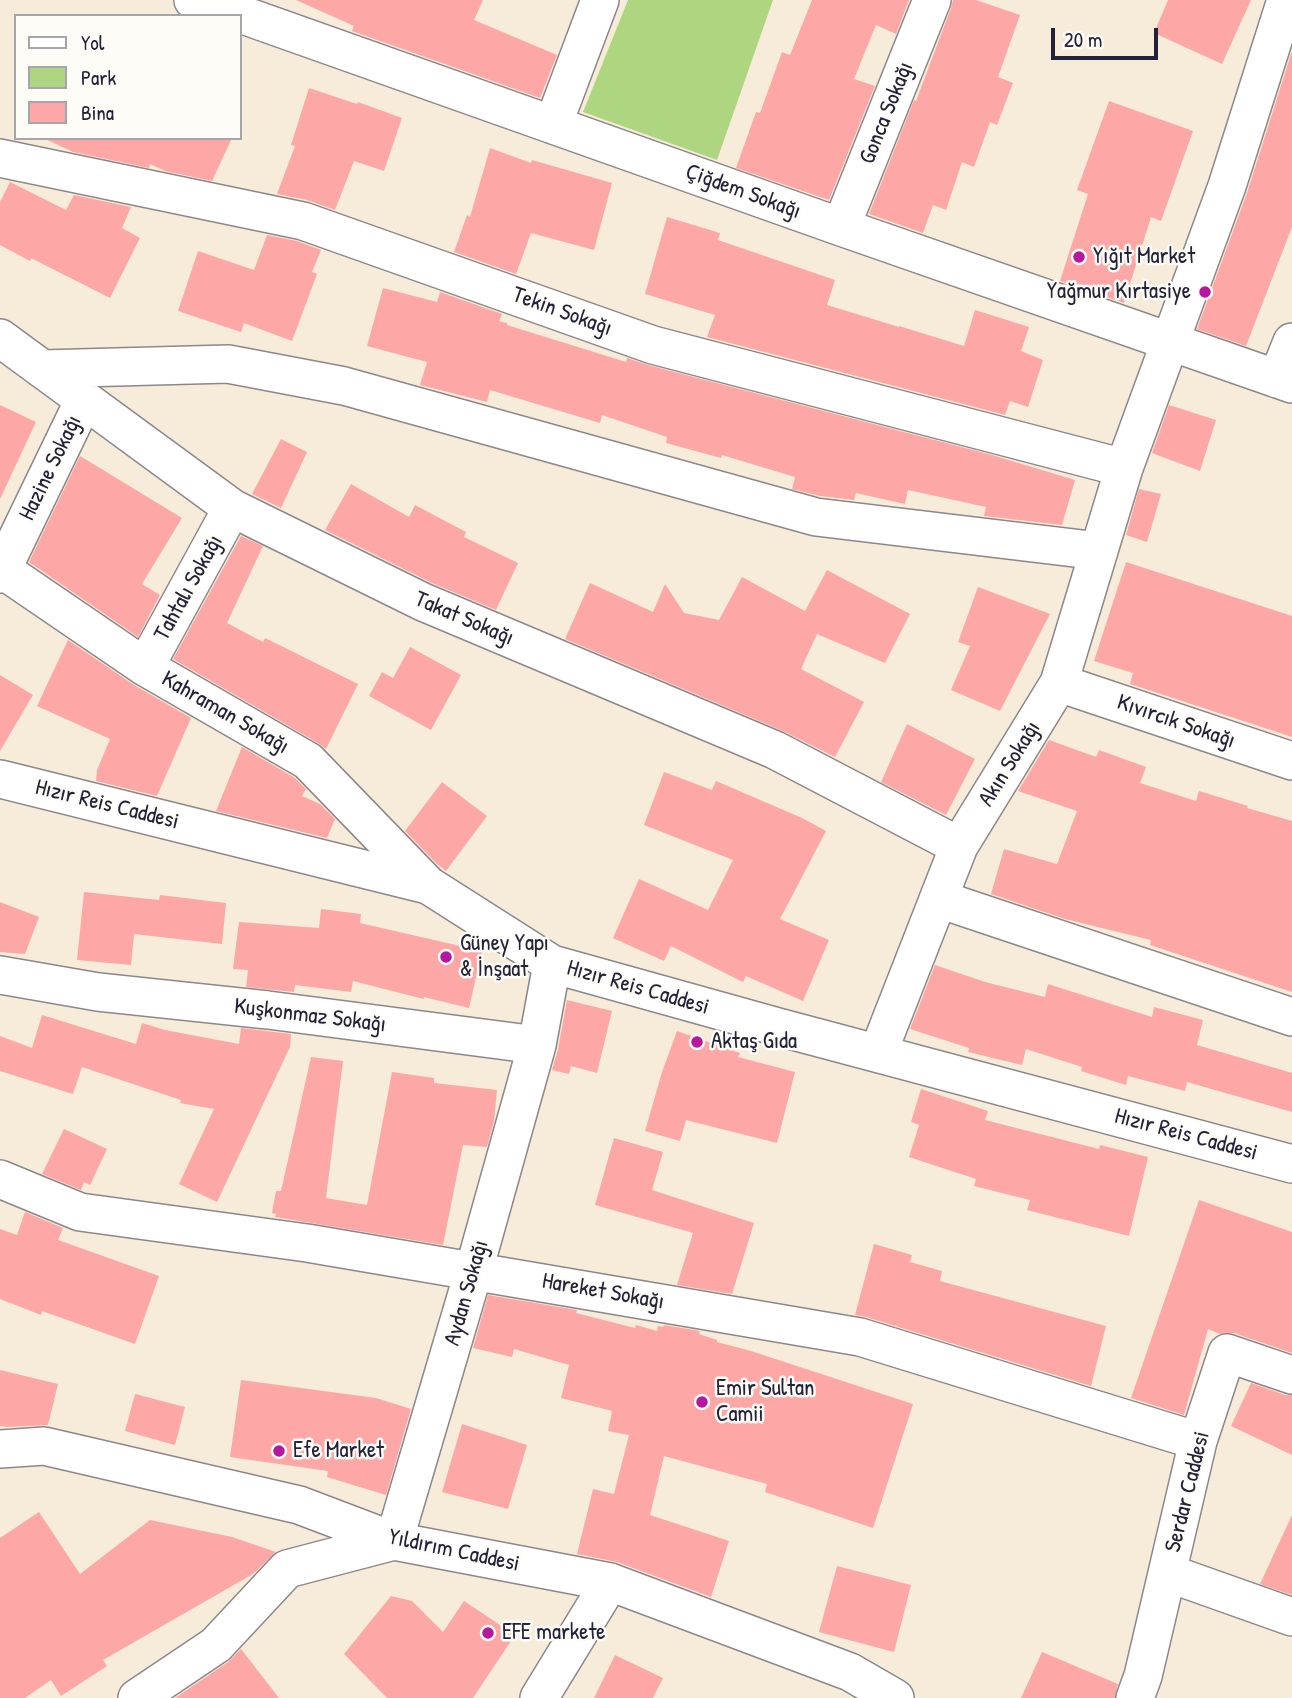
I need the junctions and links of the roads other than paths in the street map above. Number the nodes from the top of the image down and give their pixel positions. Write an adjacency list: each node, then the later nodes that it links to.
1 (193, 0): 5 (street, Çiğdem Sokağı)
2 (600, 0): 6 (street)
3 (932, 0): 8 (street, Gonca Sokağı)
4 (1286, 0): 10 (street, Akın Sokağı)
5 (242, 7): 6 (street, Çiğdem Sokağı)
6 (553, 125): 8 (street, Çiğdem Sokağı)
7 (0, 158): 15 (street, Tekin Sokağı)
8 (841, 227): 10 (street, Çiğdem Sokağı)
9 (0, 338): 12 (street, Takat Sokağı)
10 (1171, 341): 13 (street, Çiğdem Sokağı); 15 (street, Akın Sokağı)
11 (1292, 342): 13 (street)
12 (42, 369): 14 (street, Takat Sokağı); 17 (street)
13 (1285, 381)
14 (84, 400): 16 (street, Takat Sokağı); 18 (street, Hazine Sokağı)
15 (1124, 468): 17 (street, Akın Sokağı)
16 (232, 508): 19 (street, Tahtalı Sokağı); 23 (street, Takat Sokağı)
17 (1099, 551): 20 (street, Akın Sokağı)
18 (1, 570): 19 (street, Kahraman Sokağı)
19 (145, 667): 24 (street, Kahraman Sokağı)
20 (1059, 683): 21 (street, Kıvırcık Sokağı); 23 (street, Akın Sokağı)
21 (1292, 761)
22 (0, 779): 24 (street, Hızır Reis Caddesi)
23 (959, 846): 25 (street, Akın Sokağı)
24 (428, 885): 26 (street, Hızır Reis Caddesi)
25 (939, 899): 28 (street); 30 (street, Akın Sokağı)
26 (552, 964): 29 (street); 30 (street, Hızır Reis Caddesi)
27 (0, 975): 29 (street, Kuşkonmaz Sokağı)
28 (1292, 1017)
29 (537, 1045): 33 (street, Aydan Sokağı)
30 (878, 1053): 31 (street, Hızır Reis Caddesi)
31 (1292, 1164)
32 (0, 1178): 33 (street, Hareket Sokağı)
33 (474, 1270): 35 (street, Hareket Sokağı); 37 (street, Aydan Sokağı)
34 (1292, 1375): 35 (street, Serdar Caddesi)
35 (1198, 1441): 38 (street, Serdar Caddesi)
36 (0, 1449): 37 (street, Yıldırım Caddesi)
37 (394, 1541): 39 (street, Yıldırım Caddesi); 41 (street)
38 (1168, 1573): 40 (street); 44 (street, Serdar Caddesi)
39 (610, 1582): 42 (street); 43 (street, Yıldırım Caddesi)
40 (1292, 1618)
41 (137, 1698)
42 (539, 1698)
43 (895, 1698)
44 (1135, 1698)

